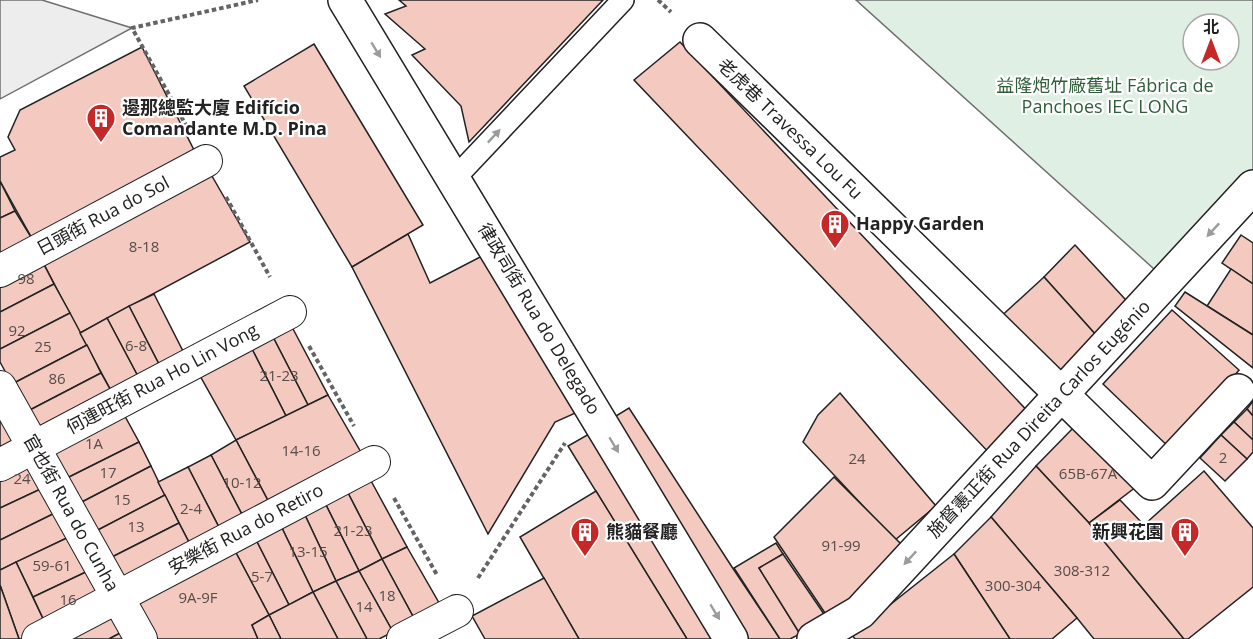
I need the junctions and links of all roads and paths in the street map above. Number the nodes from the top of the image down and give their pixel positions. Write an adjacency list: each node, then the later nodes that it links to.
1 (258, 0): 4 (path)
2 (345, 0): 7 (street, 律政司街 Rua do Delegado, one-way to 7)
3 (623, 0): 7 (lane, one-way to 3)
4 (132, 28)
5 (700, 40): 13 (street, 老虎巷 Travessa Lou Fu)
6 (206, 161): 9 (street, 日頭街 Rua do Sol)
7 (454, 179): 14 (street, 律政司街 Rua do Delegado)
8 (1253, 187): 13 (street, 施督憲正街 Rua Direita Carlos Eugénio, one-way to 13)
9 (0, 271)
10 (290, 312): 15 (street, 何連旺街 Rua Ho Lin Vong)
11 (0, 387): 15 (street, 官也街 Rua do Cunha)
12 (1238, 391): 13 (street, 老虎巷 Travessa Lou Fu)
13 (1061, 394): 24 (street, 施督憲正街 Rua Direita Carlos Eugénio, one-way to 24)
14 (597, 416): 19 (path); 23 (street, 律政司街 Rua do Delegado, one-way to 23)
15 (34, 447): 17 (street, 何連旺街 Rua Ho Lin Vong); 18 (street, 官也街 Rua do Cunha)
16 (374, 462): 18 (street, 安樂街 Rua do Retiro)
17 (0, 465)
18 (118, 597): 20 (street, 安樂街 Rua do Retiro); 21 (street, 官也街 Rua do Cunha)
19 (457, 611): 22 (street)
20 (38, 639)
21 (141, 639)
22 (403, 639)
23 (731, 639)
24 (814, 639)

